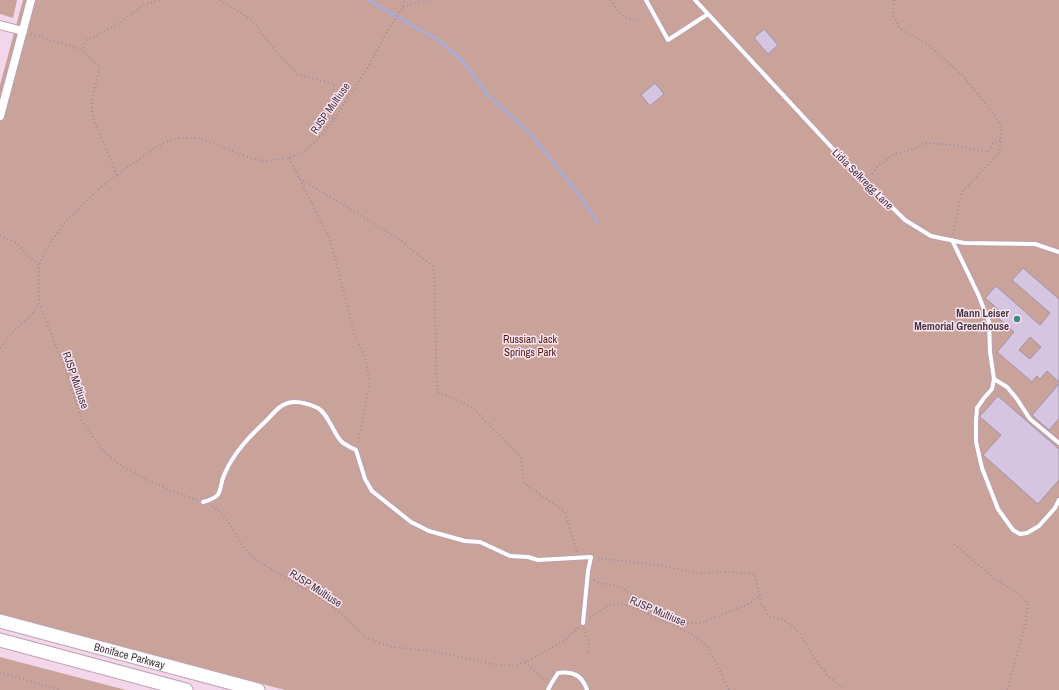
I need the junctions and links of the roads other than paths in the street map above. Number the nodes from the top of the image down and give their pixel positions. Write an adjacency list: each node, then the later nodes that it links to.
1 (31, 0): 6 (street)
2 (646, 0): 4 (lane)
3 (695, 0): 4 (lane, Lidia Selkregg Lane)
4 (708, 14): 8 (lane, Lidia Selkregg Lane)
5 (0, 25): 6 (street)
6 (23, 32): 7 (street)
7 (0, 116)
8 (952, 240): 9 (lane, Lidia Selkregg Lane); 10 (lane)
9 (1059, 252)
10 (994, 379): 11 (lane); 12 (lane)
11 (1059, 443)
12 (1059, 500)
13 (203, 502): 15 (lane)
14 (0, 621): 18 (main road, Boniface Parkway)
15 (583, 623)
16 (0, 640): 17 (main road, Boniface Parkway)
17 (186, 690)
18 (258, 690)
19 (548, 690): 20 (lane)
20 (587, 690)

